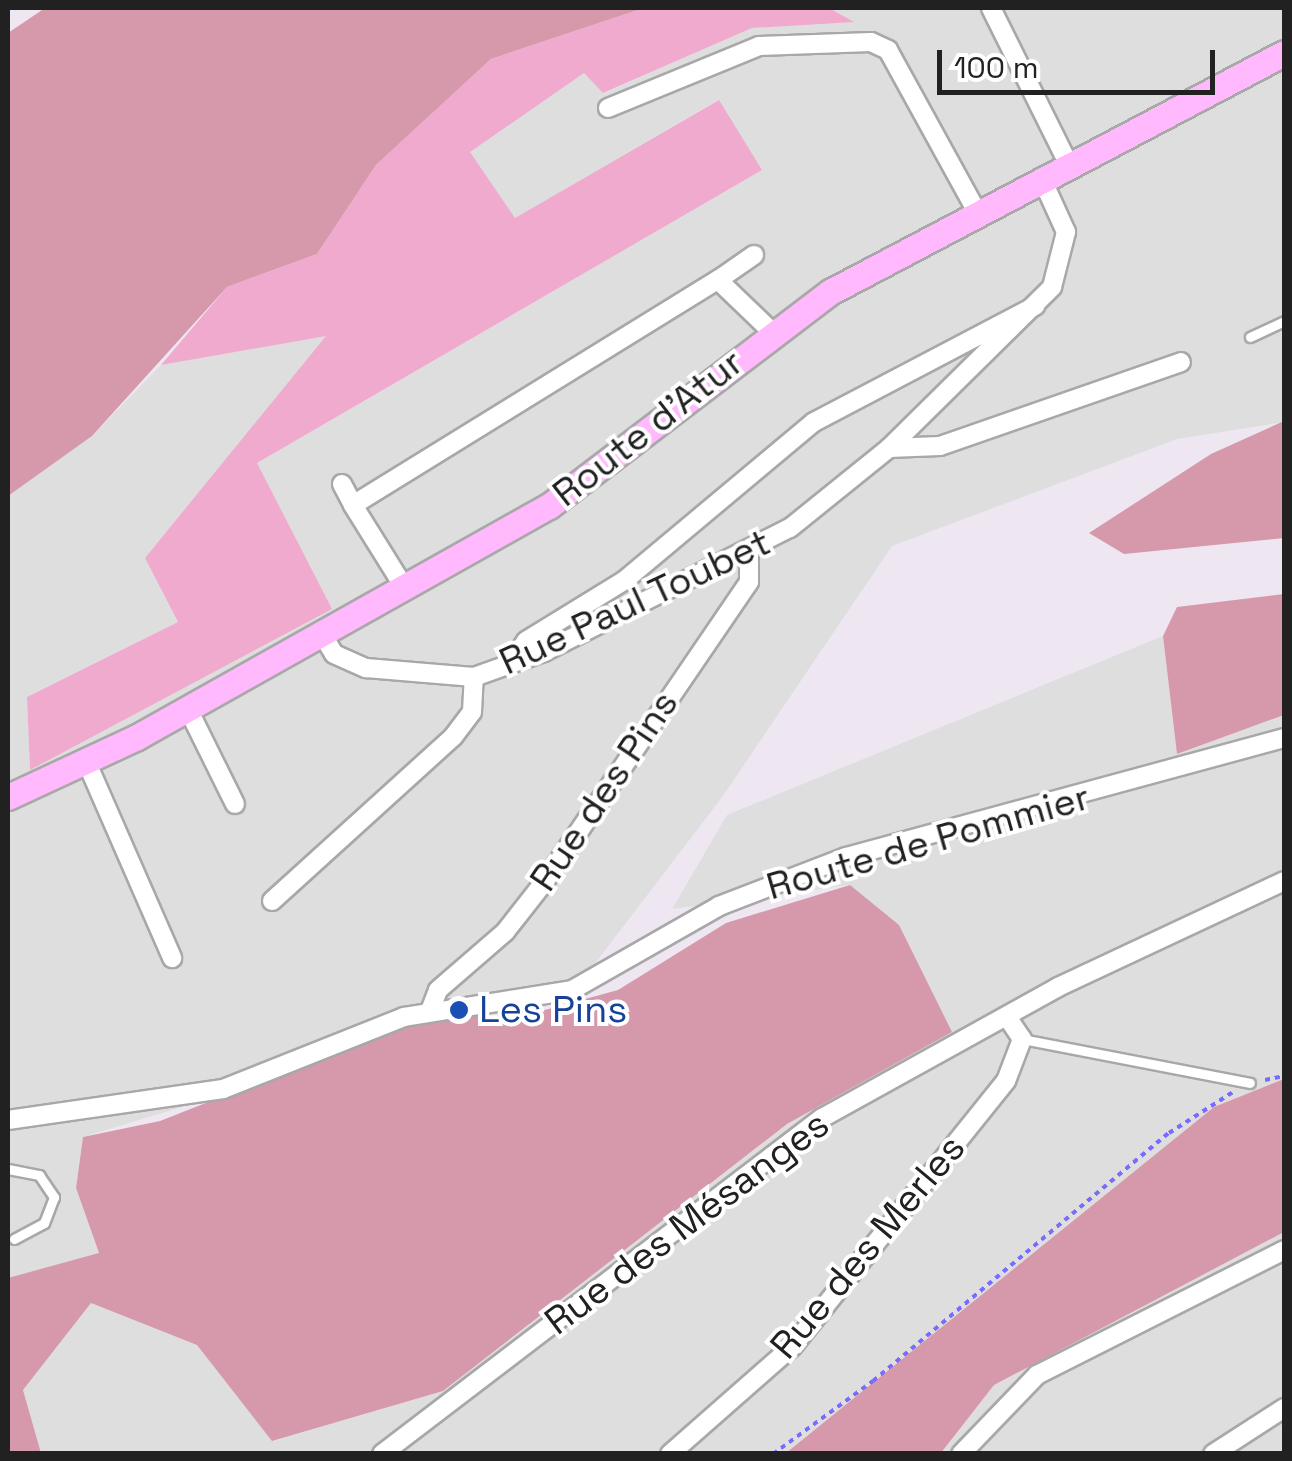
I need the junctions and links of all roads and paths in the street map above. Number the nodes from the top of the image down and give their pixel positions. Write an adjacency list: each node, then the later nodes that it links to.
1 (991, 8): 4 (street)
2 (1282, 63): 4 (main road, Route d'Atur)
3 (608, 108): 6 (street)
4 (1069, 165): 5 (main road, Route d'Atur)
5 (1042, 178): 6 (main road, Route d'Atur); 9 (street, Rue Paul Toubet)
6 (977, 212): 11 (main road, Route d'Atur)
7 (754, 254): 8 (street)
8 (718, 280): 11 (street); 16 (street)
9 (1036, 306): 14 (street, Rue Paul Toubet); 20 (street)
10 (1284, 320): 12 (lane)
11 (771, 331): 18 (main road, Route d'Atur)
12 (1250, 337)
13 (1182, 362): 14 (street)
14 (889, 448): 17 (street, Rue Paul Toubet)
15 (342, 484): 16 (street)
16 (353, 505): 18 (street)
17 (749, 552): 20 (street, Rue Paul Toubet); 30 (street, Rue des Pins)
18 (404, 587): 19 (main road, Route d'Atur)
19 (322, 634): 21 (street, Rue Paul Toubet); 22 (main road, Route d'Atur)
20 (508, 666): 21 (street, Rue Paul Toubet)
21 (474, 677): 28 (street)
22 (188, 709): 24 (main road, Route d'Atur); 26 (street)
23 (1284, 738): 30 (street, Route de Pommier)
24 (87, 763): 25 (main road, Route d'Atur); 29 (street)
25 (8, 797)
26 (235, 804)
27 (1284, 880): 31 (street, Rue des Mésanges)
28 (272, 901)
29 (172, 958)
30 (430, 1011): 35 (street, Route de Pommier)
31 (1008, 1018): 32 (street); 40 (street, Rue des Mésanges)
32 (1022, 1039): 34 (lane); 41 (street, Rue des Merles)
33 (1284, 1076): 34 (path)
34 (1250, 1084): 42 (path)
35 (8, 1120)
36 (8, 1169): 37 (lane)
37 (14, 1239)
38 (1284, 1250): 43 (street)
39 (1284, 1408): 44 (street)
40 (382, 1454)
41 (670, 1454)
42 (773, 1454)
43 (960, 1454)
44 (1213, 1454)

